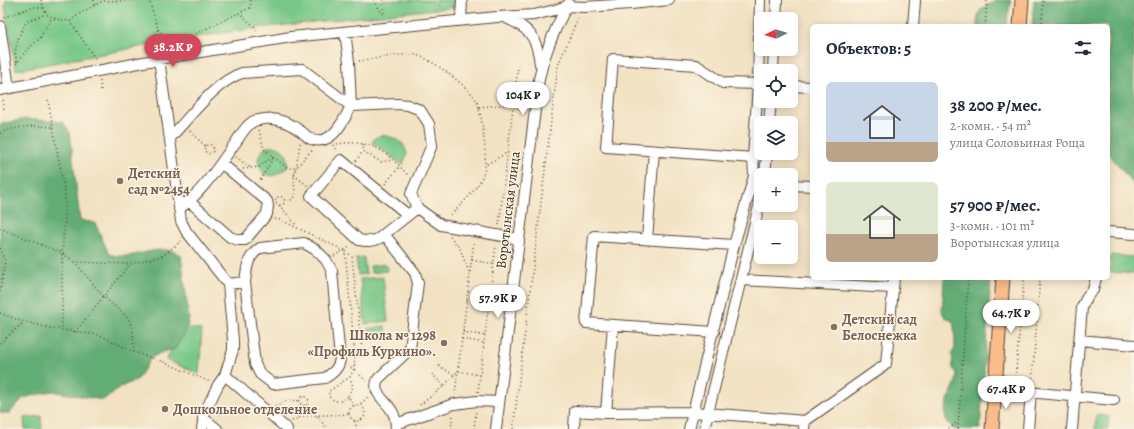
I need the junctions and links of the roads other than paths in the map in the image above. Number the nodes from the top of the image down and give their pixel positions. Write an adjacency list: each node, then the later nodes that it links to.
1 (462, 0): 11 (street)
2 (669, 0): 7 (street)
3 (760, 0): 17 (street)
4 (777, 0): 9 (street)
5 (1022, 0): 13 (main road)
6 (915, 1): 12 (street)
7 (631, 2): 8 (street)
8 (568, 3): 10 (street); 18 (street, Воротынская улица)
9 (776, 12)
10 (502, 17): 11 (street); 18 (street)
11 (461, 20): 15 (street)
12 (913, 24)
13 (1020, 24)
14 (0, 26): 22 (street)
15 (344, 32): 16 (street); 23 (street)
16 (159, 59): 22 (street); 25 (street)
17 (760, 64)
18 (540, 69): 39 (street, Воротынская улица)
19 (754, 84): 26 (street)
20 (798, 86): 21 (street)
21 (810, 87)
22 (4, 93)
23 (351, 106): 25 (street); 28 (street); 32 (street)
24 (757, 108): 27 (street)
25 (170, 138): 33 (street)
26 (654, 151): 27 (street); 40 (street)
27 (752, 158): 41 (street)
28 (221, 164): 31 (street); 31 (street)
29 (798, 185): 30 (street)
30 (810, 186)
31 (190, 202): 33 (street)
32 (417, 208): 35 (street); 39 (street)
33 (179, 209): 47 (street)
34 (758, 212): 42 (street)
35 (408, 215): 37 (street); 37 (street)
36 (1110, 232): 38 (street)
37 (384, 234): 63 (street)
38 (1134, 234)
39 (519, 239): 57 (street, Воротынская улица)
40 (647, 239): 41 (street); 48 (street)
41 (734, 245): 49 (street)
42 (741, 280): 46 (street); 60 (street)
43 (1003, 280): 53 (main road)
44 (1096, 280): 50 (street)
45 (245, 282): 45 (street); 47 (street)
46 (893, 283): 62 (street)
47 (228, 284): 52 (street)
48 (613, 325): 49 (street); 59 (street)
49 (714, 332): 58 (street)
50 (1079, 340): 51 (street); 55 (street)
51 (1134, 345)
52 (225, 375): 61 (street); 64 (street)
53 (995, 389): 54 (street); 71 (main road)
54 (1031, 392): 55 (street); 72 (street)
55 (1075, 396): 56 (street); 73 (street)
56 (1114, 400)
57 (499, 402): 63 (street); 67 (street, Воротынская улица)
58 (694, 412): 59 (street); 60 (street); 69 (street)
59 (606, 413): 68 (street)
60 (708, 414): 62 (street); 70 (street)
61 (203, 418): 65 (street); 66 (street)
62 (805, 425)
63 (396, 426)
64 (285, 427)
65 (202, 429)
66 (216, 429)
67 (496, 429)
68 (574, 429)
69 (689, 429)
70 (704, 429)
71 (992, 429)
72 (1028, 429)
73 (1072, 429)

